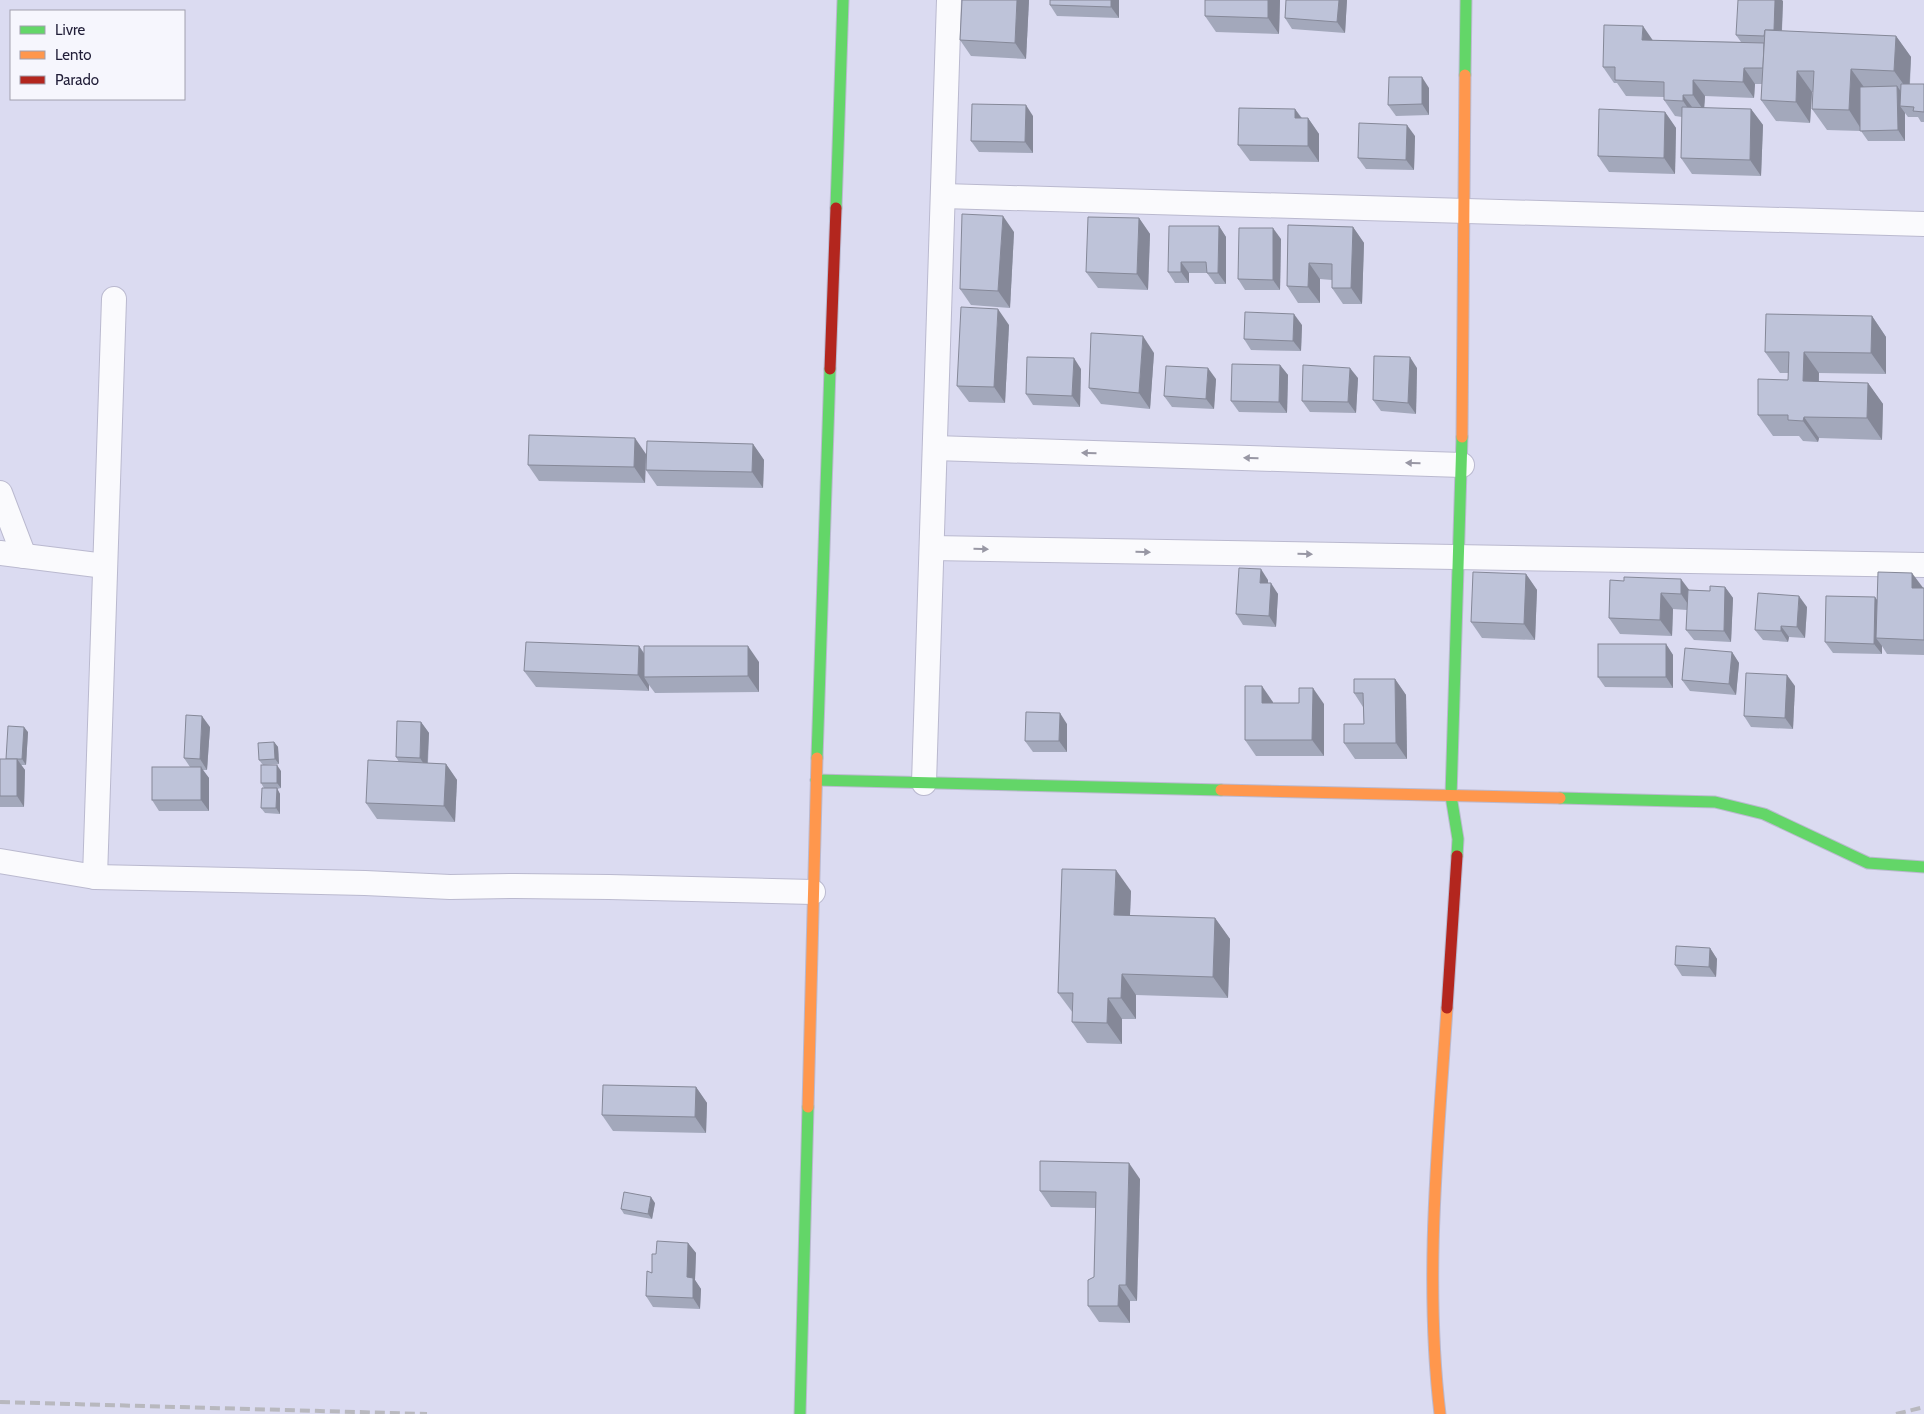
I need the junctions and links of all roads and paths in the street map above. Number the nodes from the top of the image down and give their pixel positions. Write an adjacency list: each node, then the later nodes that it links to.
1 (843, 0): 17 (street)
2 (949, 0): 4 (street)
3 (1466, 0): 5 (street)
4 (943, 196): 5 (street); 8 (street)
5 (1463, 210): 6 (street); 9 (street)
6 (1924, 224)
7 (114, 300): 16 (street)
8 (935, 448): 9 (street, one-way to 8); 11 (street)
9 (1462, 465): 14 (street)
10 (0, 493): 13 (street)
11 (932, 548): 14 (street, one-way to 14); 18 (street)
12 (0, 553): 13 (street)
13 (24, 556): 16 (street)
14 (1459, 557): 15 (street); 19 (street)
15 (1924, 565)
16 (106, 566): 22 (street)
17 (816, 780): 18 (street); 23 (street)
18 (924, 783): 19 (street)
19 (1451, 796): 21 (street); 25 (street)
20 (0, 861): 22 (street)
21 (1924, 867)
22 (95, 877): 23 (street)
23 (813, 892): 24 (street)
24 (800, 1414)
25 (1440, 1414)

